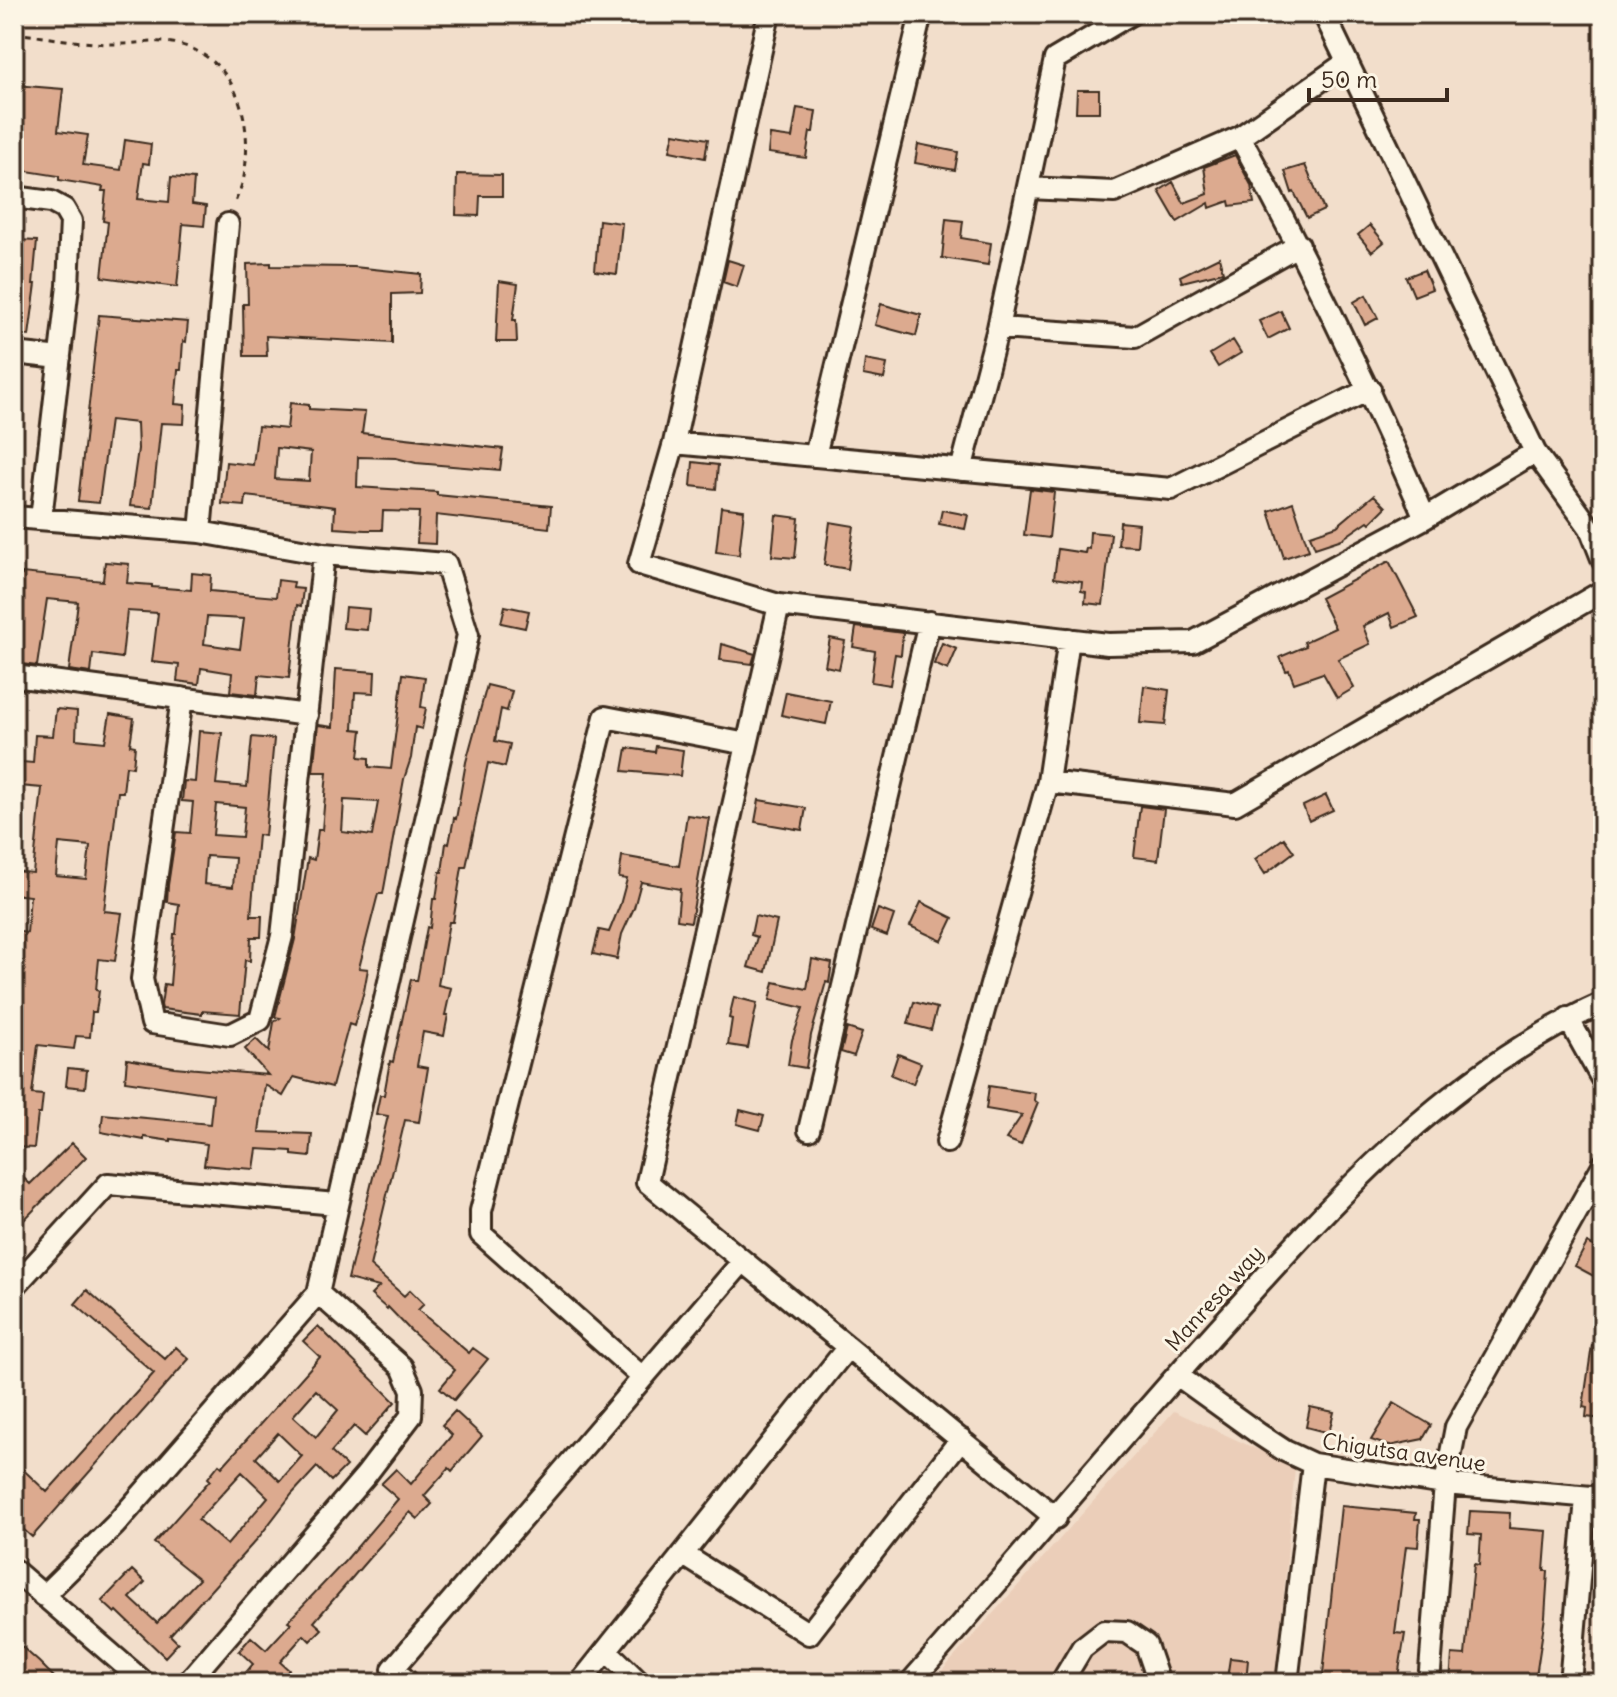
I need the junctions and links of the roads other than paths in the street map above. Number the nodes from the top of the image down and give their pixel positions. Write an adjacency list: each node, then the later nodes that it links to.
1 (769, 14): 15 (street)
2 (921, 14): 17 (street)
3 (1131, 14): 7 (street)
4 (1324, 14): 5 (street)
5 (1347, 62): 6 (street); 16 (street)
6 (1240, 137): 7 (street); 10 (street)
7 (1028, 188): 11 (street)
8 (14, 197): 13 (street)
9 (228, 224): 22 (street)
10 (1299, 245): 11 (street); 14 (street)
11 (998, 328): 18 (street)
12 (14, 353): 13 (street)
13 (60, 358): 21 (street)
14 (1370, 389): 18 (street); 20 (street)
15 (674, 443): 17 (street); 26 (street)
16 (1535, 452): 20 (street); 24 (street)
17 (815, 456): 18 (street)
18 (961, 470)
19 (14, 517): 21 (street)
20 (1425, 518): 28 (street)
21 (41, 519): 22 (street)
22 (200, 532): 23 (street)
23 (324, 554): 32 (street); 41 (street)
24 (1603, 561)
25 (1603, 591): 34 (street)
26 (779, 605): 27 (street); 33 (street)
27 (929, 622): 28 (street); 38 (street)
28 (1069, 639): 34 (street)
29 (14, 676): 30 (street); 31 (street)
30 (14, 684)
31 (182, 698): 32 (street); 32 (street)
32 (307, 715)
33 (747, 744): 42 (street); 47 (street)
34 (1048, 782): 39 (street)
35 (1603, 1003): 36 (street, Manresa way)
36 (1568, 1018): 37 (street); 46 (street, Manresa way)
37 (1603, 1081)
38 (809, 1130)
39 (947, 1142)
40 (1603, 1165): 50 (street)
41 (336, 1204): 43 (street); 44 (street)
42 (743, 1261): 45 (street); 47 (street)
43 (14, 1287)
44 (318, 1293): 55 (street); 58 (street)
45 (848, 1347): 48 (street); 53 (street)
46 (1177, 1375): 49 (street, Chigutsa avenue); 52 (street, Manresa way)
47 (642, 1377): 59 (street)
48 (961, 1439): 52 (street); 53 (street)
49 (1313, 1464): 50 (street, Chigutsa avenue); 65 (street)
50 (1445, 1484): 51 (street, Chigutsa avenue); 66 (street)
51 (1595, 1498): 67 (street)
52 (1056, 1518): 62 (street, Manresa way)
53 (684, 1555): 56 (street)
54 (14, 1570): 55 (street)
55 (43, 1596): 57 (street)
56 (607, 1651): 60 (street); 61 (street)
57 (145, 1683)
58 (187, 1683)
59 (409, 1683)
60 (580, 1683)
61 (640, 1683)
62 (910, 1683)
63 (1061, 1683): 64 (street)
64 (1159, 1683)
65 (1287, 1683)
66 (1429, 1683)
67 (1570, 1683)

